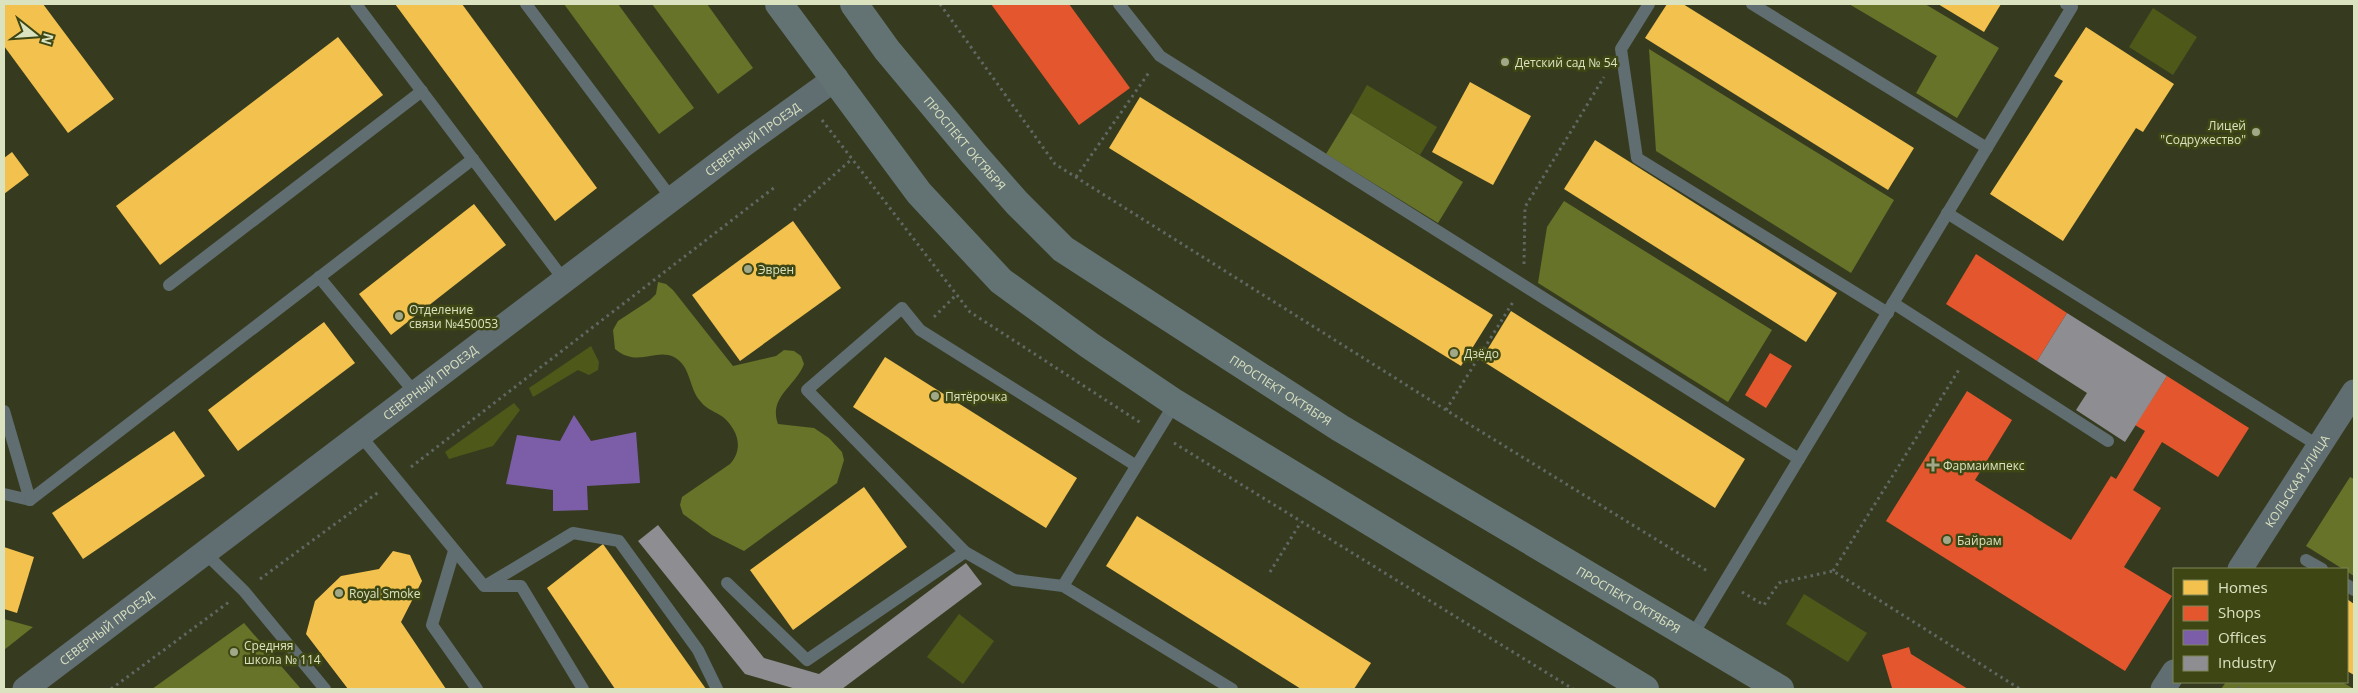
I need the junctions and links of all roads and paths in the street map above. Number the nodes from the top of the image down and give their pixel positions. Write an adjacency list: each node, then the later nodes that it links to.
1 (356, 4): 13 (lane)
2 (526, 4): 19 (lane)
3 (779, 4): 12 (main road)
4 (854, 4): 55 (main road, ПРОСПЕКТ ОКТЯБРЯ)
5 (940, 4): 17 (path)
6 (1119, 4): 11 (lane)
7 (1649, 4): 10 (lane)
8 (1752, 4): 14 (lane)
9 (2066, 4): 14 (lane)
10 (1621, 49): 25 (path); 26 (lane)
11 (1160, 56): 17 (path); 25 (lane)
12 (836, 78): 19 (street, СЕВЕРНЫЙ ПРОЕЗД); 30 (main road)
13 (422, 91): 15 (lane); 24 (lane)
14 (1987, 148): 21 (lane)
15 (473, 159): 22 (lane); 23 (lane)
16 (852, 159): 20 (path)
17 (1076, 177): 32 (path)
18 (775, 187): 38 (path)
19 (672, 199): 23 (street, СЕВЕРНЫЙ ПРОЕЗД)
20 (794, 210)
21 (1948, 213): 26 (lane); 35 (lane)
22 (319, 277): 29 (lane); 40 (lane)
23 (564, 280): 29 (street, СЕВЕРНЫЙ ПРОЕЗД)
24 (169, 285)
25 (1523, 285): 32 (path); 36 (lane)
26 (1890, 308): 34 (lane); 36 (lane)
27 (1963, 362): 48 (path)
28 (2354, 392): 35 (street, КОЛЬСКАЯ УЛИЦА)
29 (415, 393): 33 (street, СЕВЕРНЫЙ ПРОЕЗД)
30 (1175, 403): 37 (lane); 64 (main road)
31 (4, 410): 40 (lane)
32 (1446, 410): 50 (path)
33 (360, 435): 38 (lane); 43 (street, СЕВЕРНЫЙ ПРОЕЗД)
34 (2108, 441)
35 (2319, 446): 46 (street, КОЛЬСКАЯ УЛИЦА)
36 (1799, 458): 50 (lane)
37 (1136, 465): 44 (lane); 53 (lane)
38 (395, 479): 42 (lane); 54 (path)
39 (4, 494): 40 (lane)
40 (30, 500)
41 (1301, 522): 49 (path)
42 (454, 550): 52 (lane); 60 (lane)
43 (204, 552): 54 (lane); 57 (street, СЕВЕРНЫЙ ПРОЕЗД)
44 (965, 552): 51 (lane); 53 (lane)
45 (2306, 560): 47 (lane)
46 (2241, 568)
47 (2320, 568)
48 (1834, 571): 50 (path); 65 (path)
49 (1270, 572)
50 (1725, 582): 55 (lane)
51 (728, 583)
52 (484, 586): 61 (lane); 62 (lane)
53 (1063, 586): 63 (lane)
54 (244, 591): 58 (path); 59 (lane)
55 (1692, 636): 56 (main road, ПРОСПЕКТ ОКТЯБРЯ)
56 (1775, 688)
57 (25, 689)
58 (111, 689)
59 (325, 689)
60 (477, 689)
61 (582, 689)
62 (717, 689)
63 (1232, 689)
64 (1645, 689)
65 (2020, 689)

